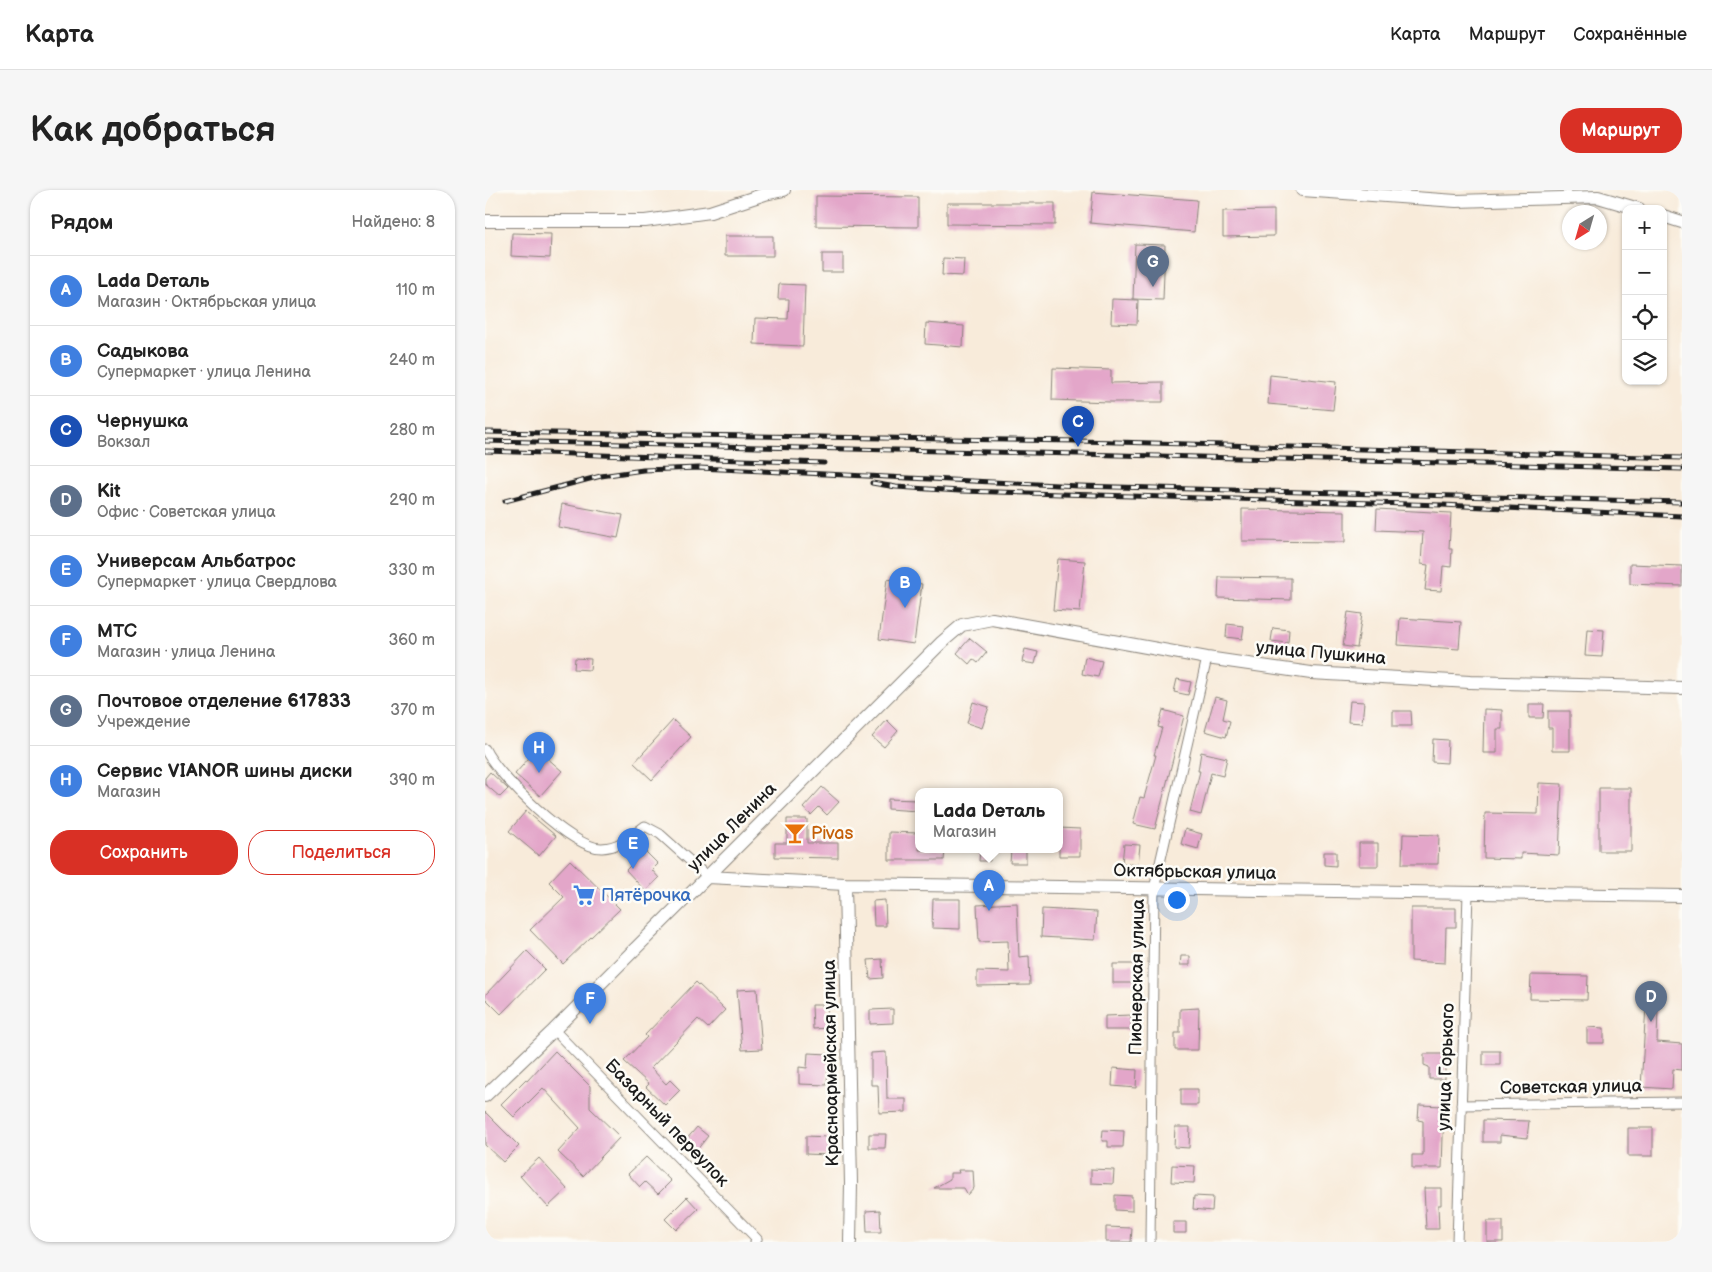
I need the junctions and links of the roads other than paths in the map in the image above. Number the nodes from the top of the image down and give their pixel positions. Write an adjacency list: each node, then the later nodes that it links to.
1 (784, 190): 6 (street)
2 (1302, 190): 3 (street)
3 (1384, 193): 4 (street)
4 (1625, 205)
5 (1667, 217): 7 (street)
6 (485, 221)
7 (1682, 222)
8 (962, 625): 9 (street, улица Пушкина); 12 (street, улица Ленина)
9 (1207, 658): 10 (street, улица Пушкина); 14 (street, Пионерская улица)
10 (1682, 688)
11 (485, 749): 12 (street)
12 (708, 877): 13 (street, Октябрьская улица); 17 (street, улица Ленина)
13 (845, 884): 14 (street, Октябрьская улица); 22 (street, Красноармейская улица)
14 (1155, 889): 15 (street, Октябрьская улица); 23 (street, Пионерская улица)
15 (1468, 893): 16 (street, Октябрьская улица); 20 (street, улица Горького)
16 (1682, 896)
17 (554, 1030): 18 (street, улица Ленина); 21 (street, Базарный переулок)
18 (485, 1096)
19 (1682, 1102): 20 (street, Советская улица)
20 (1461, 1104): 24 (street, улица Горького)
21 (756, 1240)
22 (850, 1242)
23 (1150, 1242)
24 (1457, 1242)

